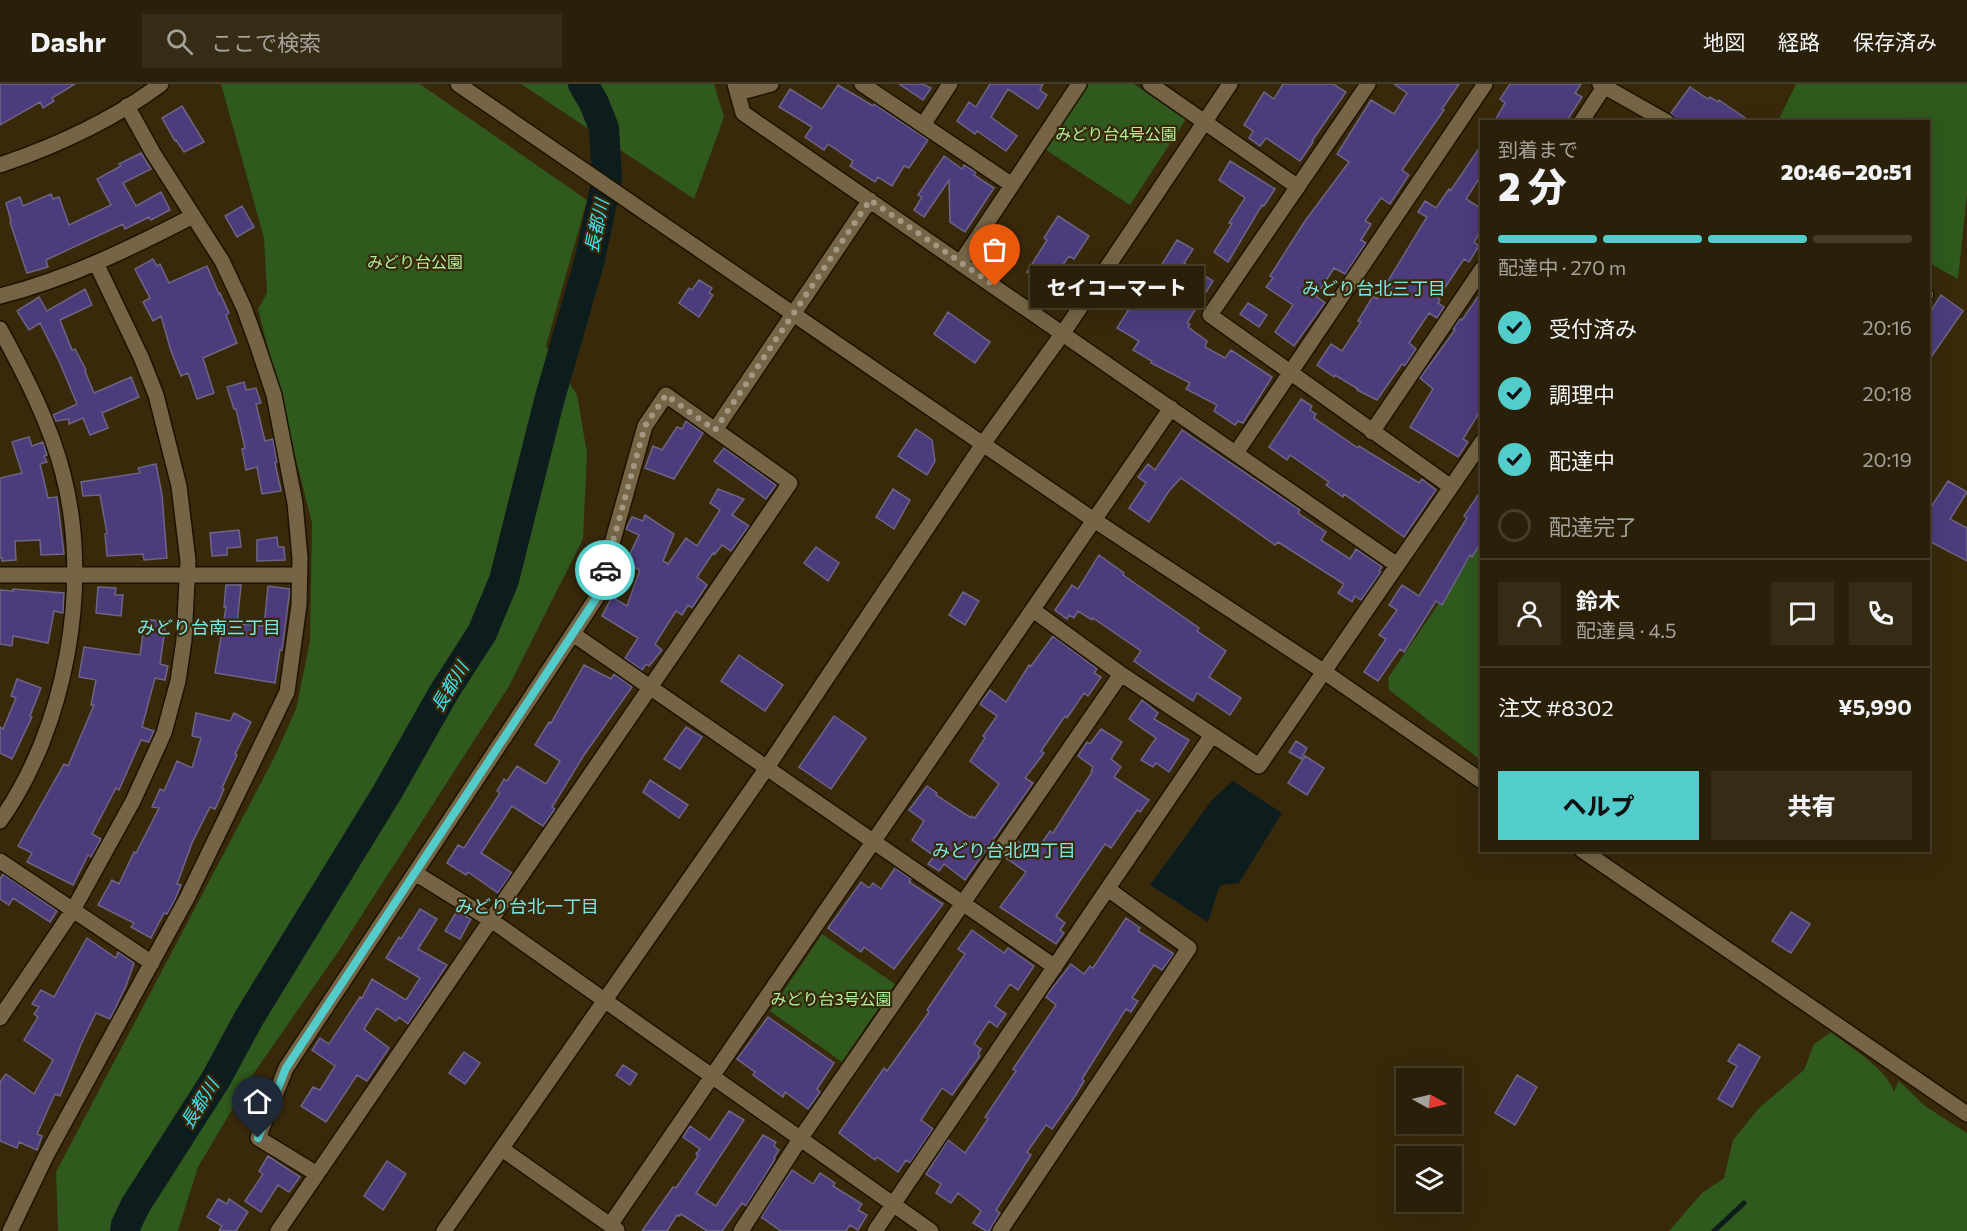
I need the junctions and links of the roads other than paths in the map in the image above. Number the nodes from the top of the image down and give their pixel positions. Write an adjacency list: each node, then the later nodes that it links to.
1 (161, 84): 13 (street)
2 (458, 84): 27 (street)
3 (771, 84): 12 (street)
4 (862, 84): 17 (street)
5 (950, 84): 17 (street)
6 (1079, 84): 19 (street)
7 (1150, 84): 16 (street)
8 (1230, 84): 16 (street)
9 (1368, 84): 20 (street)
10 (1485, 84): 30 (street)
11 (1602, 85): 14 (street); 15 (street)
12 (736, 89): 21 (street)
13 (127, 106): 18 (street); 22 (street)
14 (1582, 120)
15 (1663, 120)
16 (1204, 122): 20 (street); 29 (street)
17 (923, 125): 19 (street)
18 (0, 165)
19 (1012, 185): 23 (street)
20 (1298, 187): 30 (street)
21 (870, 200): 23 (street); 27 (street)
22 (193, 216): 24 (street); 41 (street)
23 (961, 262): 29 (street)
24 (96, 263): 26 (street); 43 (street)
25 (1480, 272): 33 (street)
26 (0, 296)
27 (793, 314): 32 (street); 34 (street)
28 (0, 328): 42 (street)
29 (1063, 333): 31 (street); 34 (street)
30 (1290, 374): 33 (street); 36 (street)
31 (1171, 408): 36 (street); 38 (street)
32 (715, 430): 45 (street); 48 (street)
33 (1372, 432): 37 (street)
34 (983, 444): 38 (street); 50 (street)
35 (1480, 445): 37 (street)
36 (1236, 453): 39 (street)
37 (1451, 487): 39 (street)
38 (1095, 520): 44 (street); 46 (street)
39 (1397, 565): 46 (street)
40 (0, 575): 42 (street)
41 (300, 575): 43 (street); 61 (street)
42 (76, 576): 43 (street); 52 (street)
43 (187, 577): 59 (street)
44 (1033, 610): 47 (street); 53 (street)
45 (573, 634): 48 (street); 56 (street)
46 (1323, 671): 49 (street); 51 (street)
47 (1121, 674): 49 (street); 58 (street)
48 (651, 686): 50 (street); 60 (street)
49 (1212, 735): 57 (street)
50 (766, 769): 53 (street); 63 (street)
51 (1480, 780)
52 (0, 822)
53 (874, 841): 58 (street); 65 (street)
54 (1585, 852): 66 (street)
55 (0, 861): 59 (street)
56 (415, 873): 60 (street); 69 (street)
57 (1108, 889): 62 (street); 78 (street)
58 (963, 903): 62 (street); 67 (street)
59 (73, 910): 61 (street); 64 (street)
60 (491, 920): 63 (street); 69 (street)
61 (152, 963): 72 (street)
62 (1055, 967): 70 (street)
63 (604, 1001): 65 (street); 68 (street)
64 (0, 1018)
65 (712, 1077): 67 (street); 71 (street)
66 (1967, 1114)
67 (801, 1139): 70 (street); 75 (street)
68 (502, 1149): 71 (street); 74 (street)
69 (317, 1174): 73 (street)
70 (893, 1204): 76 (street); 77 (street)
71 (614, 1228)
72 (10, 1231)
73 (278, 1231)
74 (444, 1231)
75 (741, 1231)
76 (875, 1231)
77 (931, 1231)
78 (1000, 1231)

